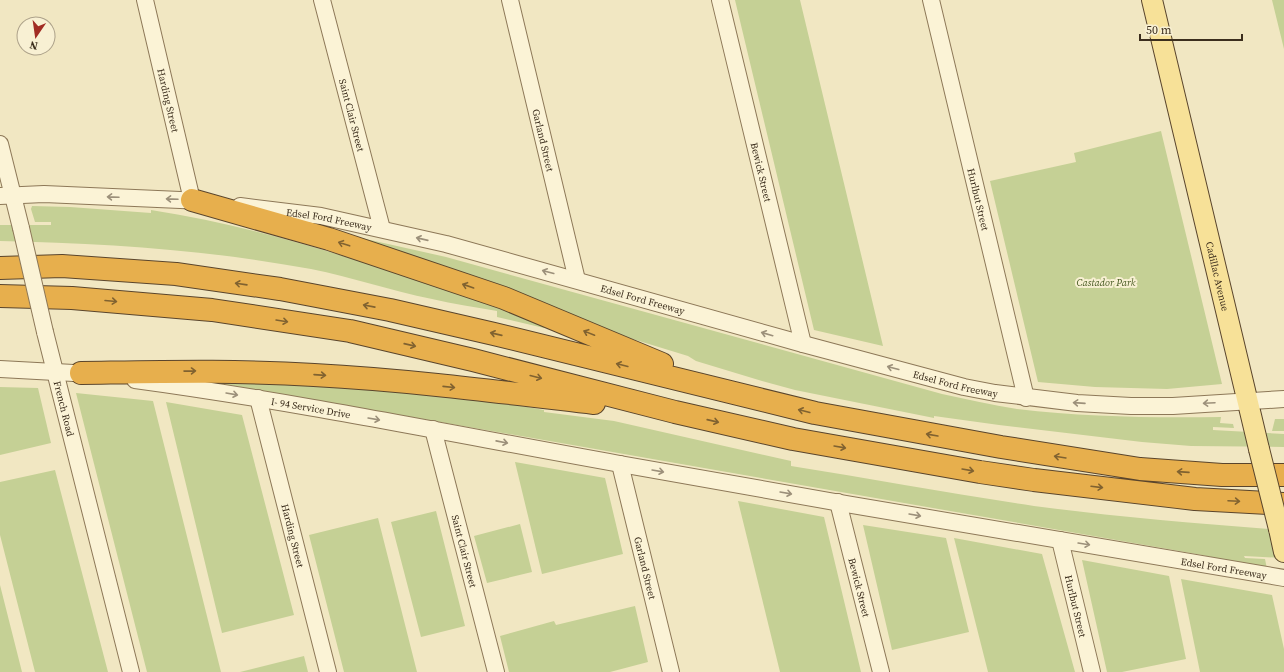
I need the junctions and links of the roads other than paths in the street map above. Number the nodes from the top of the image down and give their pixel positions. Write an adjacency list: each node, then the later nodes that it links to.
1 (146, 0): 9 (street, Harding Street)
2 (322, 0): 10 (street, Saint Clair Street)
3 (510, 0): 12 (street, Garland Street)
4 (720, 0): 14 (street, Bewick Street)
5 (931, 0): 20 (street, Hurlbut Street)
6 (1152, 0): 22 (main road, Cadillac Avenue)
7 (0, 144): 8 (street, French Road)
8 (7, 196): 9 (street, Edsel Ford Freeway, one-way to 8); 16 (street, French Road, bridge)
9 (192, 200): 10 (street, Edsel Ford Freeway); 18 (highway, one-way to 9)
10 (382, 229): 12 (street, Edsel Ford Freeway, one-way to 10)
11 (0, 268): 18 (highway, one-way to 11)
12 (577, 280): 14 (street, Edsel Ford Freeway, one-way to 12)
13 (0, 296): 23 (highway, one-way to 23)
14 (803, 344): 20 (street, Edsel Ford Freeway, one-way to 14)
15 (0, 369): 16 (street, I- 94 Service Drive)
16 (54, 371): 17 (street, I- 94 Service Drive); 34 (street, French Road)
17 (81, 373): 19 (street, I- 94 Service Drive, one-way to 19); 23 (highway, one-way to 23)
18 (728, 391): 27 (highway, one-way to 18)
19 (258, 398): 24 (street, I- 94 Service Drive, one-way to 24); 35 (street, Harding Street)
20 (1026, 398): 22 (street, Edsel Ford Freeway, one-way to 20)
21 (1284, 399): 22 (street, Edsel Ford Freeway)
22 (1248, 401): 32 (main road, Cadillac Avenue, bridge)
23 (675, 412): 30 (highway, one-way to 30)
24 (433, 429): 26 (street, I- 94 Service Drive, one-way to 26); 36 (street, Saint Clair Street)
25 (1284, 463): 27 (highway)
26 (620, 464): 29 (street, Edsel Ford Freeway, one-way to 29); 37 (street, Garland Street)
27 (1222, 474): 28 (highway)
28 (1284, 475)
29 (838, 502): 31 (street, Edsel Ford Freeway, one-way to 31); 38 (street, Bewick Street)
30 (1284, 504)
31 (1060, 540): 33 (street, Edsel Ford Freeway, one-way to 33); 39 (street, Hurlbut Street)
32 (1284, 552)
33 (1284, 578)
34 (131, 672)
35 (328, 672)
36 (496, 672)
37 (671, 672)
38 (881, 672)
39 (1092, 672)

